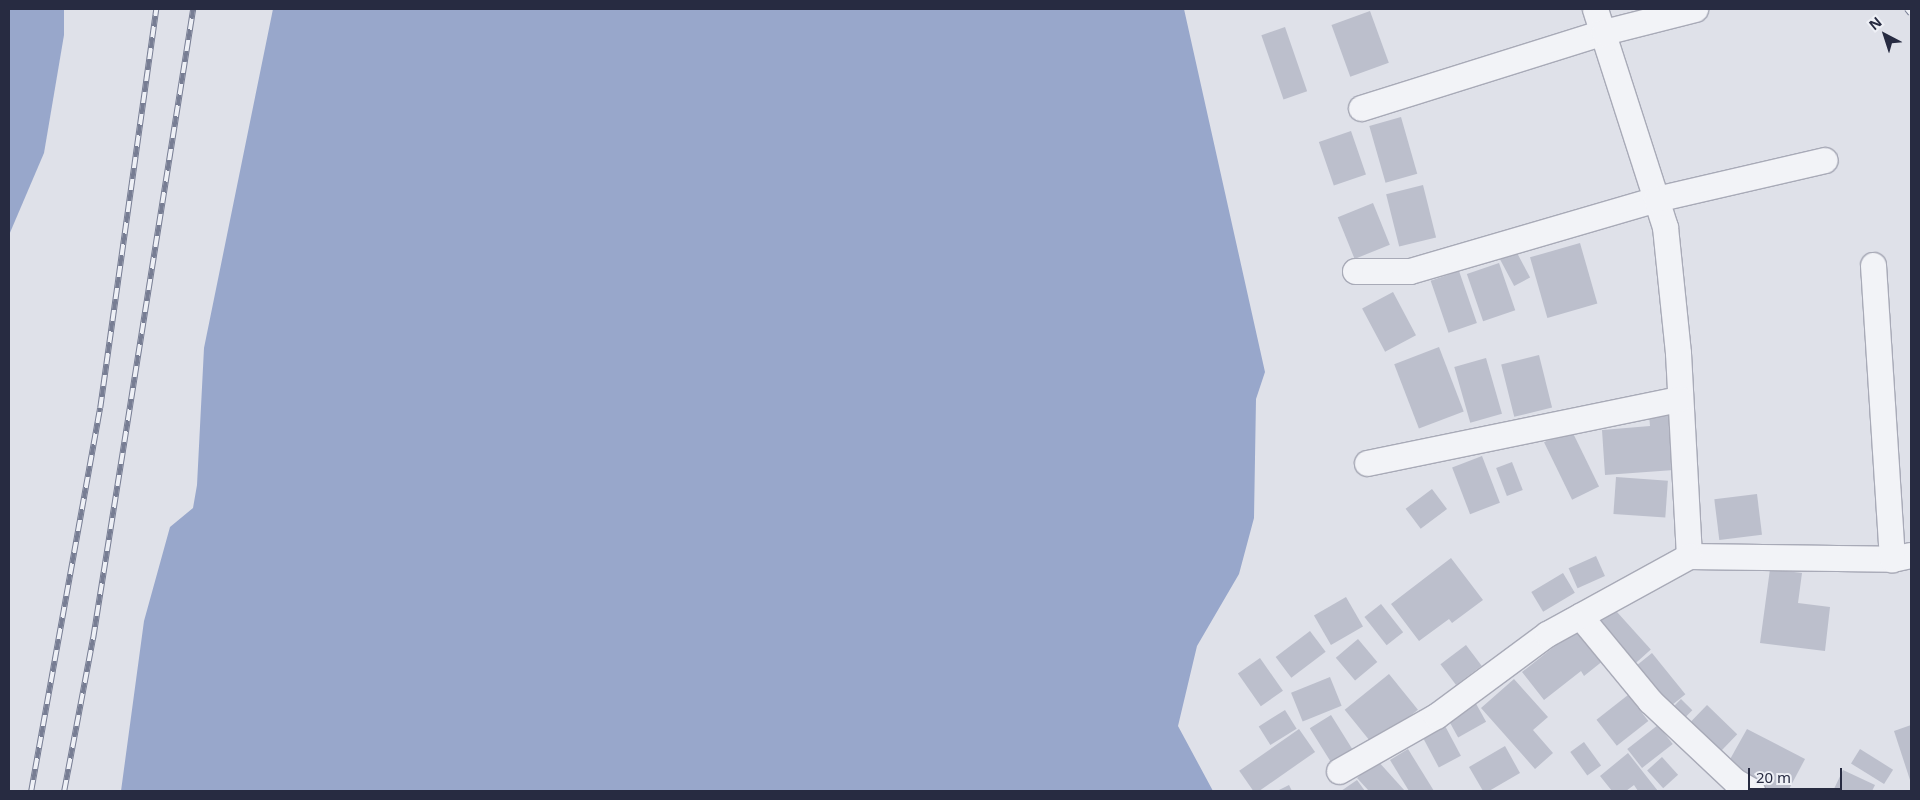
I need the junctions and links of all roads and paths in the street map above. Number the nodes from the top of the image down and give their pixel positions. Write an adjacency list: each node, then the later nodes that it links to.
1 (1595, 9): 3 (street)
2 (1695, 9): 3 (street)
3 (1604, 32): 4 (street); 6 (street)
4 (1361, 108)
5 (1825, 160): 6 (street)
6 (1656, 198): 8 (street); 9 (street)
7 (1874, 265): 12 (street)
8 (1355, 271)
9 (1680, 399): 10 (street); 11 (street)
10 (1367, 463)
11 (1689, 556): 12 (street); 13 (street)
12 (1902, 557)
13 (1580, 616): 14 (street); 15 (street)
14 (1339, 771)
15 (1752, 791)

